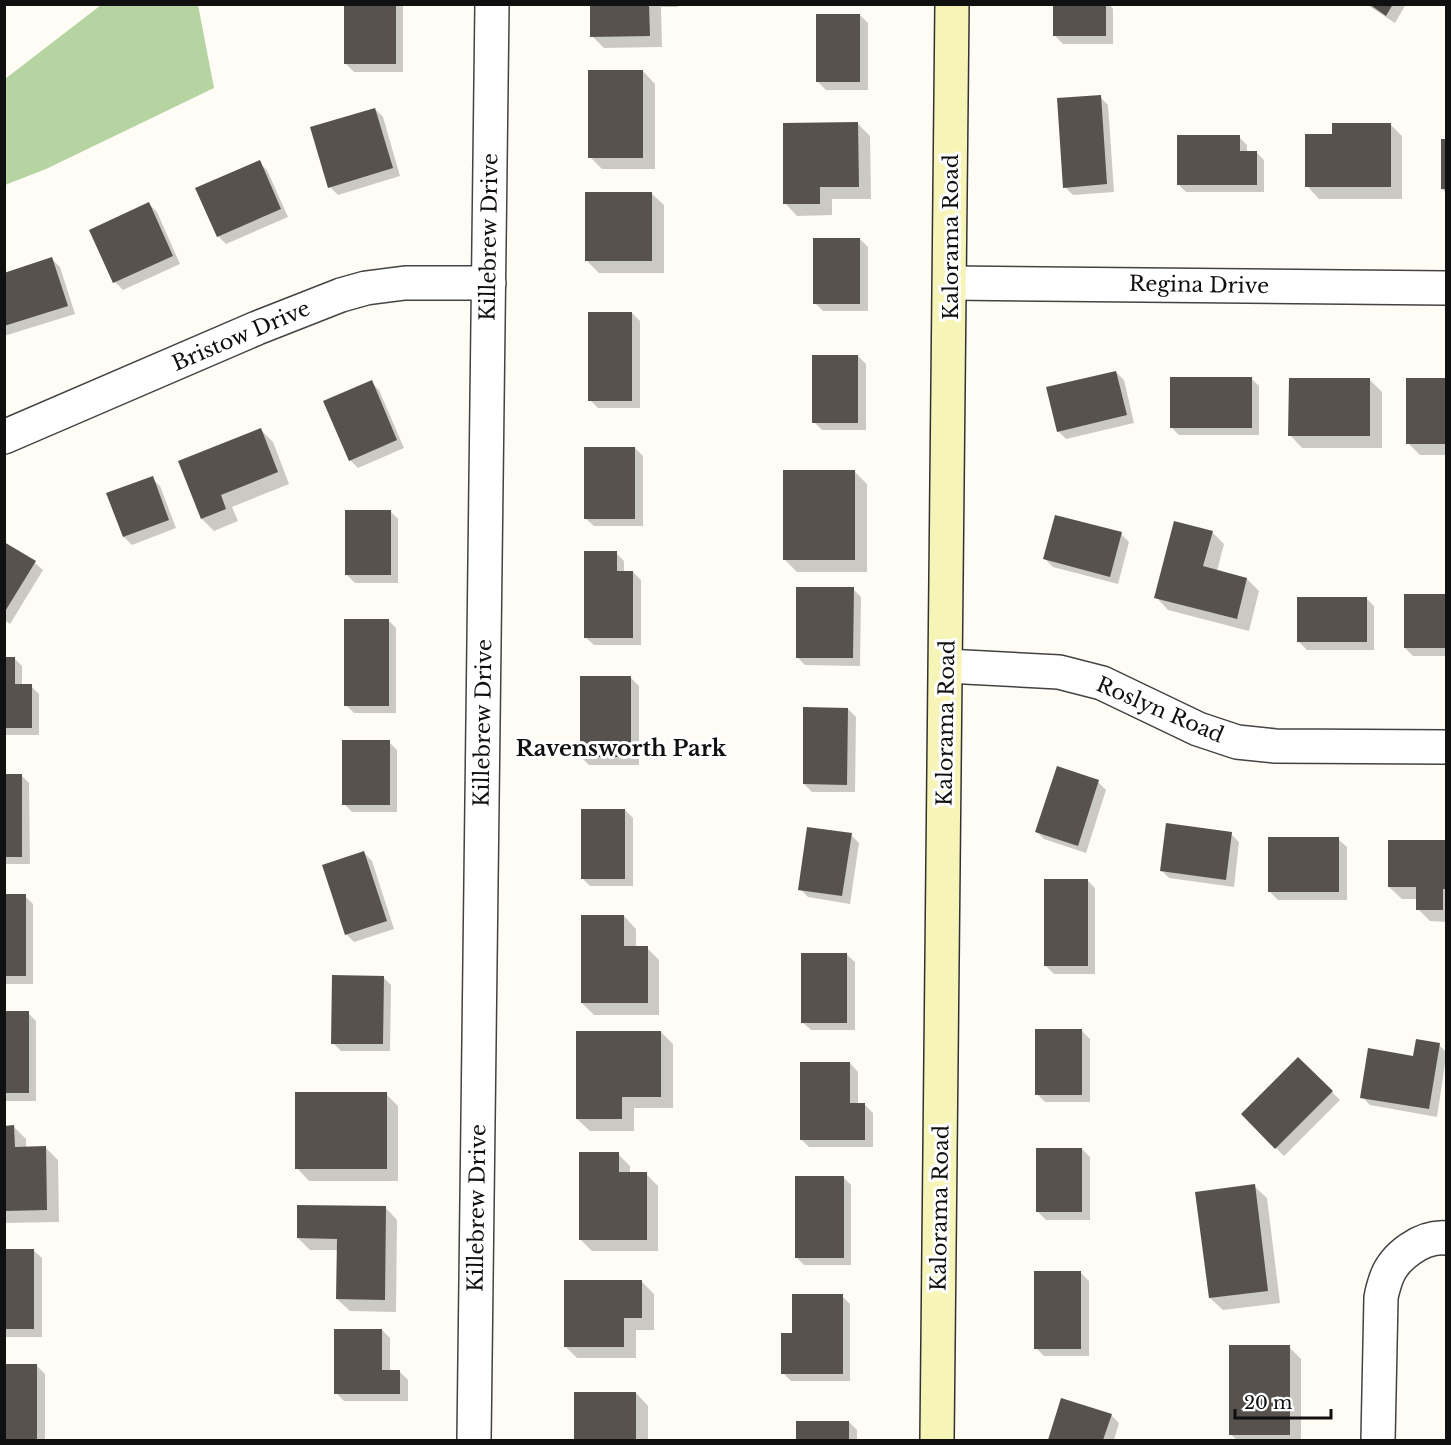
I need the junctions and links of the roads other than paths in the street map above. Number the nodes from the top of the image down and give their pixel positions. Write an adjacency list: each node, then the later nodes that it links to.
1 (492, 4): 4 (street, Killebrew Drive)
2 (952, 4): 3 (street, Kalorama Road)
3 (951, 282): 5 (street, Regina Drive); 7 (street, Kalorama Road)
4 (489, 283): 6 (street, Bristow Drive); 10 (street, Killebrew Drive)
5 (1446, 288)
6 (4, 437)
7 (946, 666): 8 (street, Roslyn Road); 11 (street, Kalorama Road)
8 (1446, 747)
9 (1446, 1238): 12 (street)
10 (474, 1440)
11 (937, 1440)
12 (1378, 1440)

